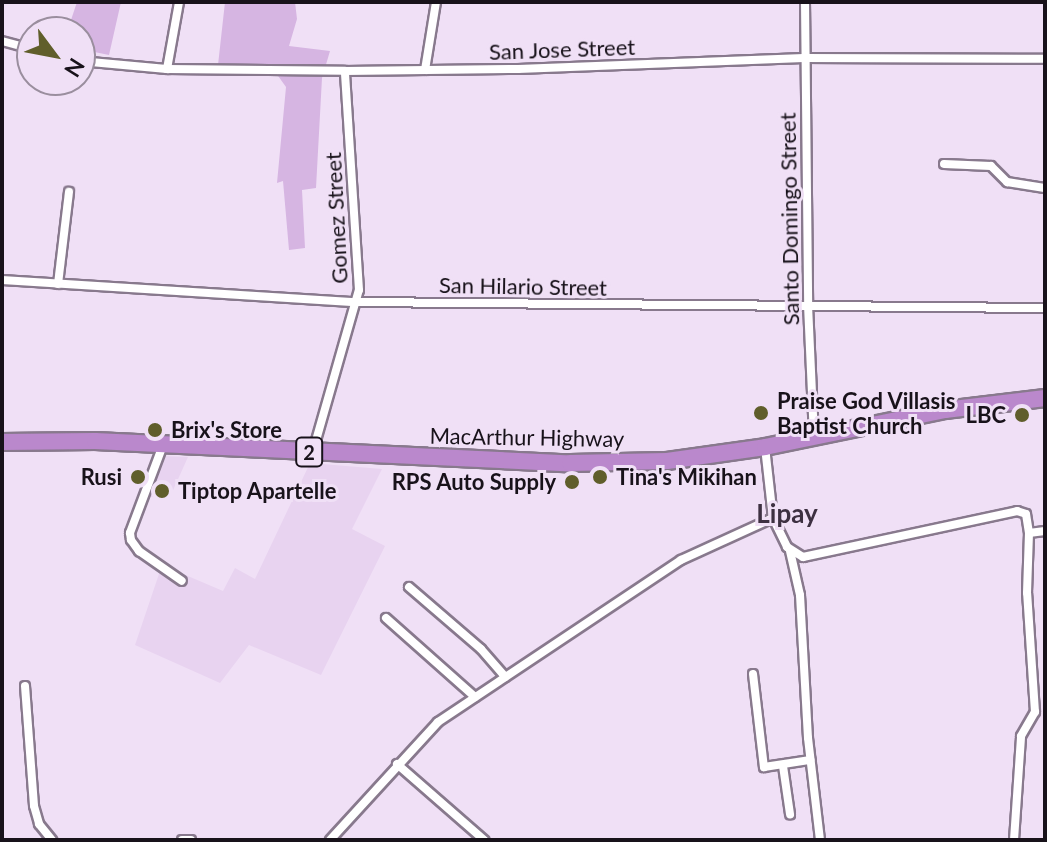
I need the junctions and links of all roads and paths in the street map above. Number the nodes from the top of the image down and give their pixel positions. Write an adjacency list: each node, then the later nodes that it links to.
1 (179, 2): 7 (street)
2 (436, 2): 8 (street)
3 (805, 2): 4 (street, Santo Domingo Street)
4 (804, 58): 5 (street, San Jose Street); 8 (street, San Jose Street); 16 (street, Santo Domingo Street)
5 (1045, 59)
6 (96, 62): 7 (street, San Jose Street)
7 (167, 69): 9 (street, San Jose Street)
8 (425, 70): 9 (street, San Jose Street)
9 (345, 71): 15 (street, Gomez Street)
10 (944, 164): 11 (street)
11 (1045, 188)
12 (69, 192): 14 (street)
13 (2, 280): 14 (street, San Hilario Street)
14 (58, 284): 15 (street, San Hilario Street)
15 (355, 302): 16 (street, San Hilario Street); 23 (street, Gomez Street)
16 (808, 305): 17 (street, San Hilario Street); 19 (street, Santo Domingo Street)
17 (1045, 308)
18 (1045, 398): 19 (highway, MacArthur Highway / 2)
19 (814, 436): 22 (highway, MacArthur Highway / 2)
20 (2, 442): 21 (highway, MacArthur Highway / 2)
21 (163, 445): 23 (highway, MacArthur Highway / 2); 28 (street)
22 (765, 447): 23 (highway, MacArthur Highway / 2); 24 (street)
23 (313, 452)
24 (773, 518): 27 (street); 32 (street)
25 (1045, 531): 26 (street)
26 (1029, 533): 27 (street); 45 (street)
27 (790, 550): 35 (street)
28 (182, 581)
29 (409, 587): 32 (street)
30 (386, 618): 34 (street)
31 (753, 674): 37 (street)
32 (505, 677): 34 (street)
33 (25, 686): 39 (street)
34 (475, 697): 36 (street)
35 (810, 760): 37 (street); 44 (street)
36 (397, 764): 42 (street); 43 (street)
37 (783, 766): 38 (street)
38 (790, 814)
39 (52, 840)
40 (182, 840): 41 (street)
41 (191, 840)
42 (330, 840)
43 (484, 840)
44 (820, 840)
45 (1014, 840)

